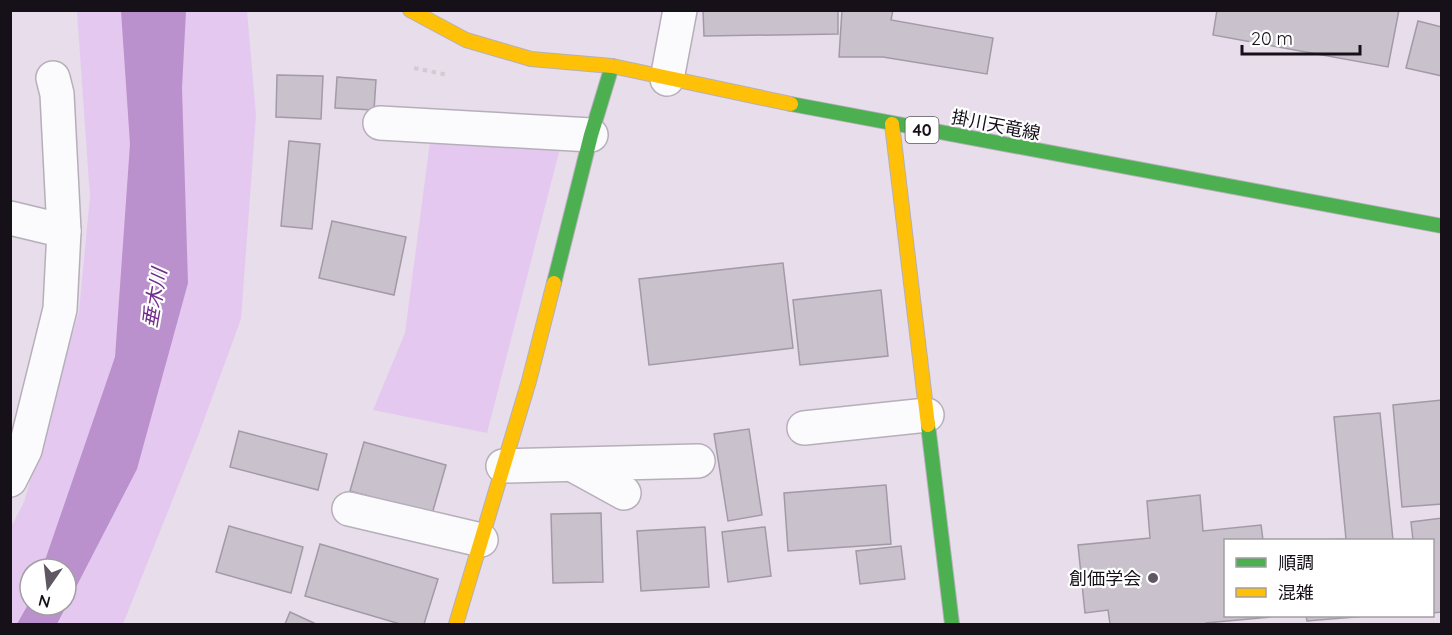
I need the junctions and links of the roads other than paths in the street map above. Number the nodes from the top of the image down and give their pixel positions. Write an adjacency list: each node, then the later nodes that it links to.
1 (410, 10): 3 (street, 掛川天竜線 / 40)
2 (680, 10): 5 (street)
3 (612, 66): 5 (street, 掛川天竜線 / 40); 8 (street)
4 (53, 78): 11 (street)
5 (667, 79): 7 (street, 掛川天竜線 / 40)
6 (380, 123): 8 (street)
7 (892, 124): 10 (street, 掛川天竜線 / 40); 12 (street)
8 (591, 135): 16 (street)
9 (10, 218): 11 (street)
10 (1442, 226)
11 (64, 231): 17 (street)
12 (927, 415): 13 (street); 22 (street)
13 (804, 428)
14 (698, 461): 15 (street)
15 (573, 465): 16 (street); 18 (street)
16 (503, 466): 20 (street)
17 (10, 480)
18 (624, 494)
19 (349, 509): 20 (street)
20 (481, 540): 21 (street)
21 (456, 624)
22 (952, 624)

